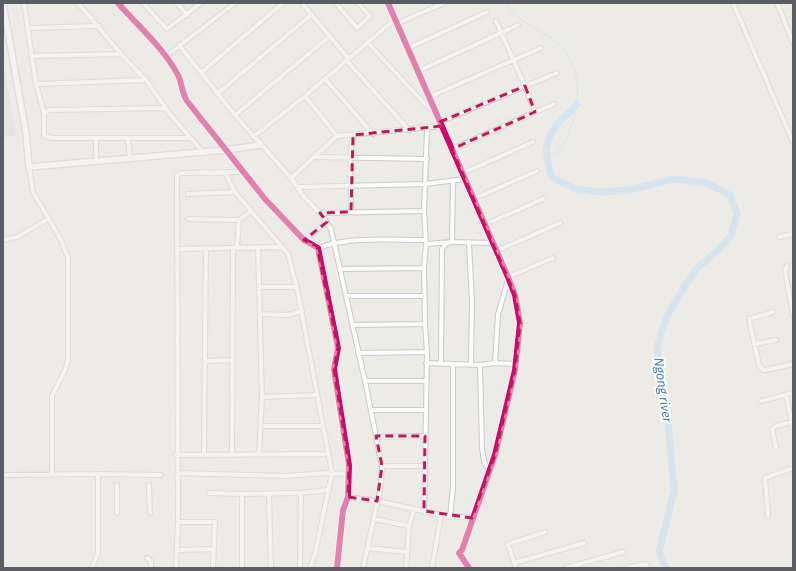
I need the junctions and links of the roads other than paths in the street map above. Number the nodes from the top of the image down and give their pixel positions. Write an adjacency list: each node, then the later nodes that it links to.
1 (3, 3): 74 (street)
2 (24, 3): 24 (street)
3 (78, 3): 22 (street)
4 (118, 3): 34 (street)
5 (143, 3): 19 (street)
6 (177, 3): 19 (street)
7 (201, 3): 19 (street)
8 (235, 3): 29 (street)
9 (283, 3): 38 (street)
10 (302, 3): 18 (street)
11 (336, 3): 12 (street)
12 (358, 3)
13 (388, 3): 21 (street)
14 (444, 3): 21 (street)
15 (733, 3): 64 (street)
16 (777, 3): 27 (street)
17 (487, 12): 30 (street)
18 (312, 14): 26 (street); 44 (street)
19 (187, 15)
20 (496, 21): 25 (street)
21 (395, 22): 28 (street); 30 (street)
22 (99, 26): 24 (street); 32 (street)
23 (518, 26): 25 (street)
24 (28, 28): 33 (street)
25 (502, 33): 36 (street); 37 (street)
26 (330, 36): 35 (street); 52 (street)
27 (793, 42)
28 (368, 43): 35 (street); 51 (street)
29 (179, 45): 34 (street); 38 (street)
30 (408, 48): 37 (street)
31 (541, 48): 36 (street)
32 (121, 54): 33 (street); 41 (street)
33 (32, 56): 42 (street)
34 (165, 57): 67 (street)
35 (347, 59): 40 (street); 55 (street)
36 (514, 60): 43 (street); 46 (street)
37 (418, 71): 46 (street)
38 (202, 72): 44 (street)
39 (557, 73): 43 (street)
40 (325, 79): 45 (street); 56 (street)
41 (146, 80): 42 (street); 48 (street)
42 (36, 84): 49 (street)
43 (525, 86): 50 (street); 53 (street)
44 (217, 94): 52 (street)
45 (305, 96): 58 (street); 59 (street)
46 (429, 97): 51 (street)
47 (554, 104): 50 (street)
48 (166, 108): 49 (street); 61 (street)
49 (44, 112): 60 (street)
50 (534, 112): 66 (street)
51 (436, 113): 53 (street)
52 (235, 115): 59 (street)
53 (441, 124): 54 (street); 66 (street)
54 (427, 128): 55 (street); 72 (street)
55 (409, 130): 56 (street)
56 (373, 134): 57 (street)
57 (353, 135): 58 (street); 71 (street)
58 (337, 136): 69 (street)
59 (254, 137): 65 (street)
60 (96, 138): 62 (street); 73 (street)
61 (190, 138): 62 (street); 68 (street)
62 (128, 139): 70 (street)
63 (533, 142): 78 (street)
64 (793, 142)
65 (261, 145): 67 (street); 79 (street)
66 (452, 148): 78 (street)
67 (226, 150): 68 (street); 77 (street)
68 (202, 151): 70 (street)
69 (314, 156): 71 (street); 79 (street)
70 (130, 157): 73 (street)
71 (350, 157): 72 (street); 83 (street)
72 (428, 159): 82 (street)
73 (96, 161): 74 (street)
74 (29, 167): 93 (street)
75 (538, 171): 87 (street)
76 (225, 172): 77 (street); 85 (street); 113 (street)
77 (242, 172): 102 (street)
78 (462, 173): 80 (street)
79 (291, 178): 84 (street)
80 (465, 179): 81 (street); 87 (street)
81 (453, 181): 82 (street); 105 (street)
82 (424, 184): 83 (street); 90 (street)
83 (350, 186): 84 (street); 91 (street)
84 (297, 187): 92 (street)
85 (235, 192): 86 (street); 89 (street)
86 (188, 194)
87 (473, 199): 98 (street)
88 (543, 199): 98 (street)
89 (251, 211): 95 (street); 111 (street)
90 (424, 211): 91 (street); 104 (street)
91 (351, 212): 92 (street)
92 (320, 213): 96 (street)
93 (48, 219): 101 (street); 172 (street)
94 (188, 219): 95 (street)
95 (239, 220): 109 (street)
96 (327, 222): 102 (street); 103 (street)
97 (560, 223): 114 (street)
98 (484, 225): 107 (street)
99 (793, 234): 100 (street)
100 (779, 237)
101 (3, 240)
102 (304, 240): 112 (street)
103 (335, 242): 104 (street); 112 (street); 118 (street)
104 (425, 242): 105 (street); 117 (street)
105 (452, 242): 106 (street); 139 (street)
106 (469, 243): 107 (street); 143 (street)
107 (493, 243): 114 (street)
108 (206, 248): 109 (street); 113 (street); 136 (street)
109 (235, 248): 110 (street); 135 (street)
110 (258, 248): 111 (street); 120 (street)
111 (283, 248): 121 (street)
112 (318, 248): 174 (street)
113 (177, 249): 164 (street)
114 (496, 251): 119 (street)
115 (553, 258): 119 (street)
116 (787, 266): 122 (street)
117 (424, 268): 118 (street); 124 (street)
118 (341, 269): 123 (street)
119 (508, 278): 138 (street); 140 (street)
120 (259, 287): 121 (street); 127 (street)
121 (297, 287): 125 (street)
122 (791, 290): 128 (street)
123 (347, 296): 124 (street); 130 (street)
124 (424, 296): 129 (street)
125 (302, 311): 127 (street); 148 (street)
126 (773, 312): 132 (street)
127 (260, 314): 150 (street)
128 (793, 315)
129 (425, 324): 130 (street); 133 (street)
130 (354, 325): 134 (street)
131 (776, 340): 132 (street)
132 (755, 344): 141 (street)
133 (427, 352): 134 (street); 137 (street)
134 (358, 353): 145 (street)
135 (232, 360): 136 (street); 161 (street)
136 (204, 361): 165 (street)
137 (426, 363): 139 (street); 146 (street)
138 (496, 363): 140 (street); 144 (street)
139 (441, 364): 142 (street)
140 (515, 364): 169 (street)
141 (793, 364)
142 (453, 365): 143 (street); 192 (street)
143 (471, 365): 144 (street)
144 (480, 365): 169 (street)
145 (365, 381): 146 (street); 152 (street)
146 (425, 381): 153 (street)
147 (793, 393): 149 (street)
148 (317, 395): 150 (street); 156 (street)
149 (786, 395): 151 (street); 154 (street)
150 (262, 397): 155 (street)
151 (761, 401)
152 (371, 410): 153 (street); 159 (street)
153 (425, 410): 158 (street)
154 (792, 422): 157 (street); 160 (street)
155 (261, 426): 156 (street); 162 (street)
156 (323, 426): 163 (street)
157 (793, 428)
158 (425, 436): 159 (street); 167 (street)
159 (377, 437): 166 (street)
160 (776, 448)
161 (232, 454): 162 (street); 165 (street)
162 (259, 454): 163 (street)
163 (328, 454): 171 (street)
164 (176, 455): 165 (street); 170 (street)
165 (204, 455)
166 (382, 466): 167 (street); 185 (street)
167 (425, 466): 187 (street)
168 (793, 468): 191 (street)
169 (489, 471): 193 (street)
170 (177, 472): 171 (street); 195 (street)
171 (332, 473): 174 (street); 179 (street)
172 (52, 474): 173 (street); 175 (street)
173 (98, 474): 176 (street); 208 (street)
174 (349, 474): 184 (street)
175 (3, 475)
176 (161, 475)
177 (117, 485): 188 (street)
178 (150, 486): 189 (street)
179 (327, 490): 181 (street); 215 (street)
180 (208, 493): 182 (street)
181 (301, 493): 183 (street); 214 (street)
182 (242, 494): 183 (street); 212 (street)
183 (269, 494): 213 (street)
184 (348, 497): 185 (street); 216 (street)
185 (377, 501): 186 (street); 194 (street)
186 (414, 509): 187 (street); 196 (street)
187 (424, 511): 190 (street)
188 (117, 513)
189 (150, 513)
190 (441, 516): 192 (street); 219 (street)
191 (768, 516)
192 (450, 517): 193 (street)
193 (472, 518): 207 (street)
194 (374, 519): 196 (street); 199 (street)
195 (178, 522): 200 (street); 201 (street)
196 (409, 526): 202 (street)
197 (545, 532): 205 (street)
198 (584, 543): 205 (street)
199 (368, 548): 202 (street); 217 (street)
200 (214, 549): 201 (street); 211 (street)
201 (177, 550): 210 (street)
202 (406, 552): 218 (street)
203 (623, 552): 206 (street)
204 (147, 558): 209 (street)
205 (514, 563): 221 (street)
206 (583, 563): 222 (street); 223 (street)
207 (464, 566): 220 (street)
208 (92, 568)
209 (151, 568)
210 (176, 568)
211 (213, 568)
212 (242, 568)
213 (271, 568)
214 (300, 568)
215 (310, 568)
216 (337, 568)
217 (363, 568)
218 (406, 568)
219 (432, 568)
220 (469, 568)
221 (516, 568)
222 (565, 568)
223 (585, 568)
224 (626, 568): 225 (street)
225 (648, 568)

